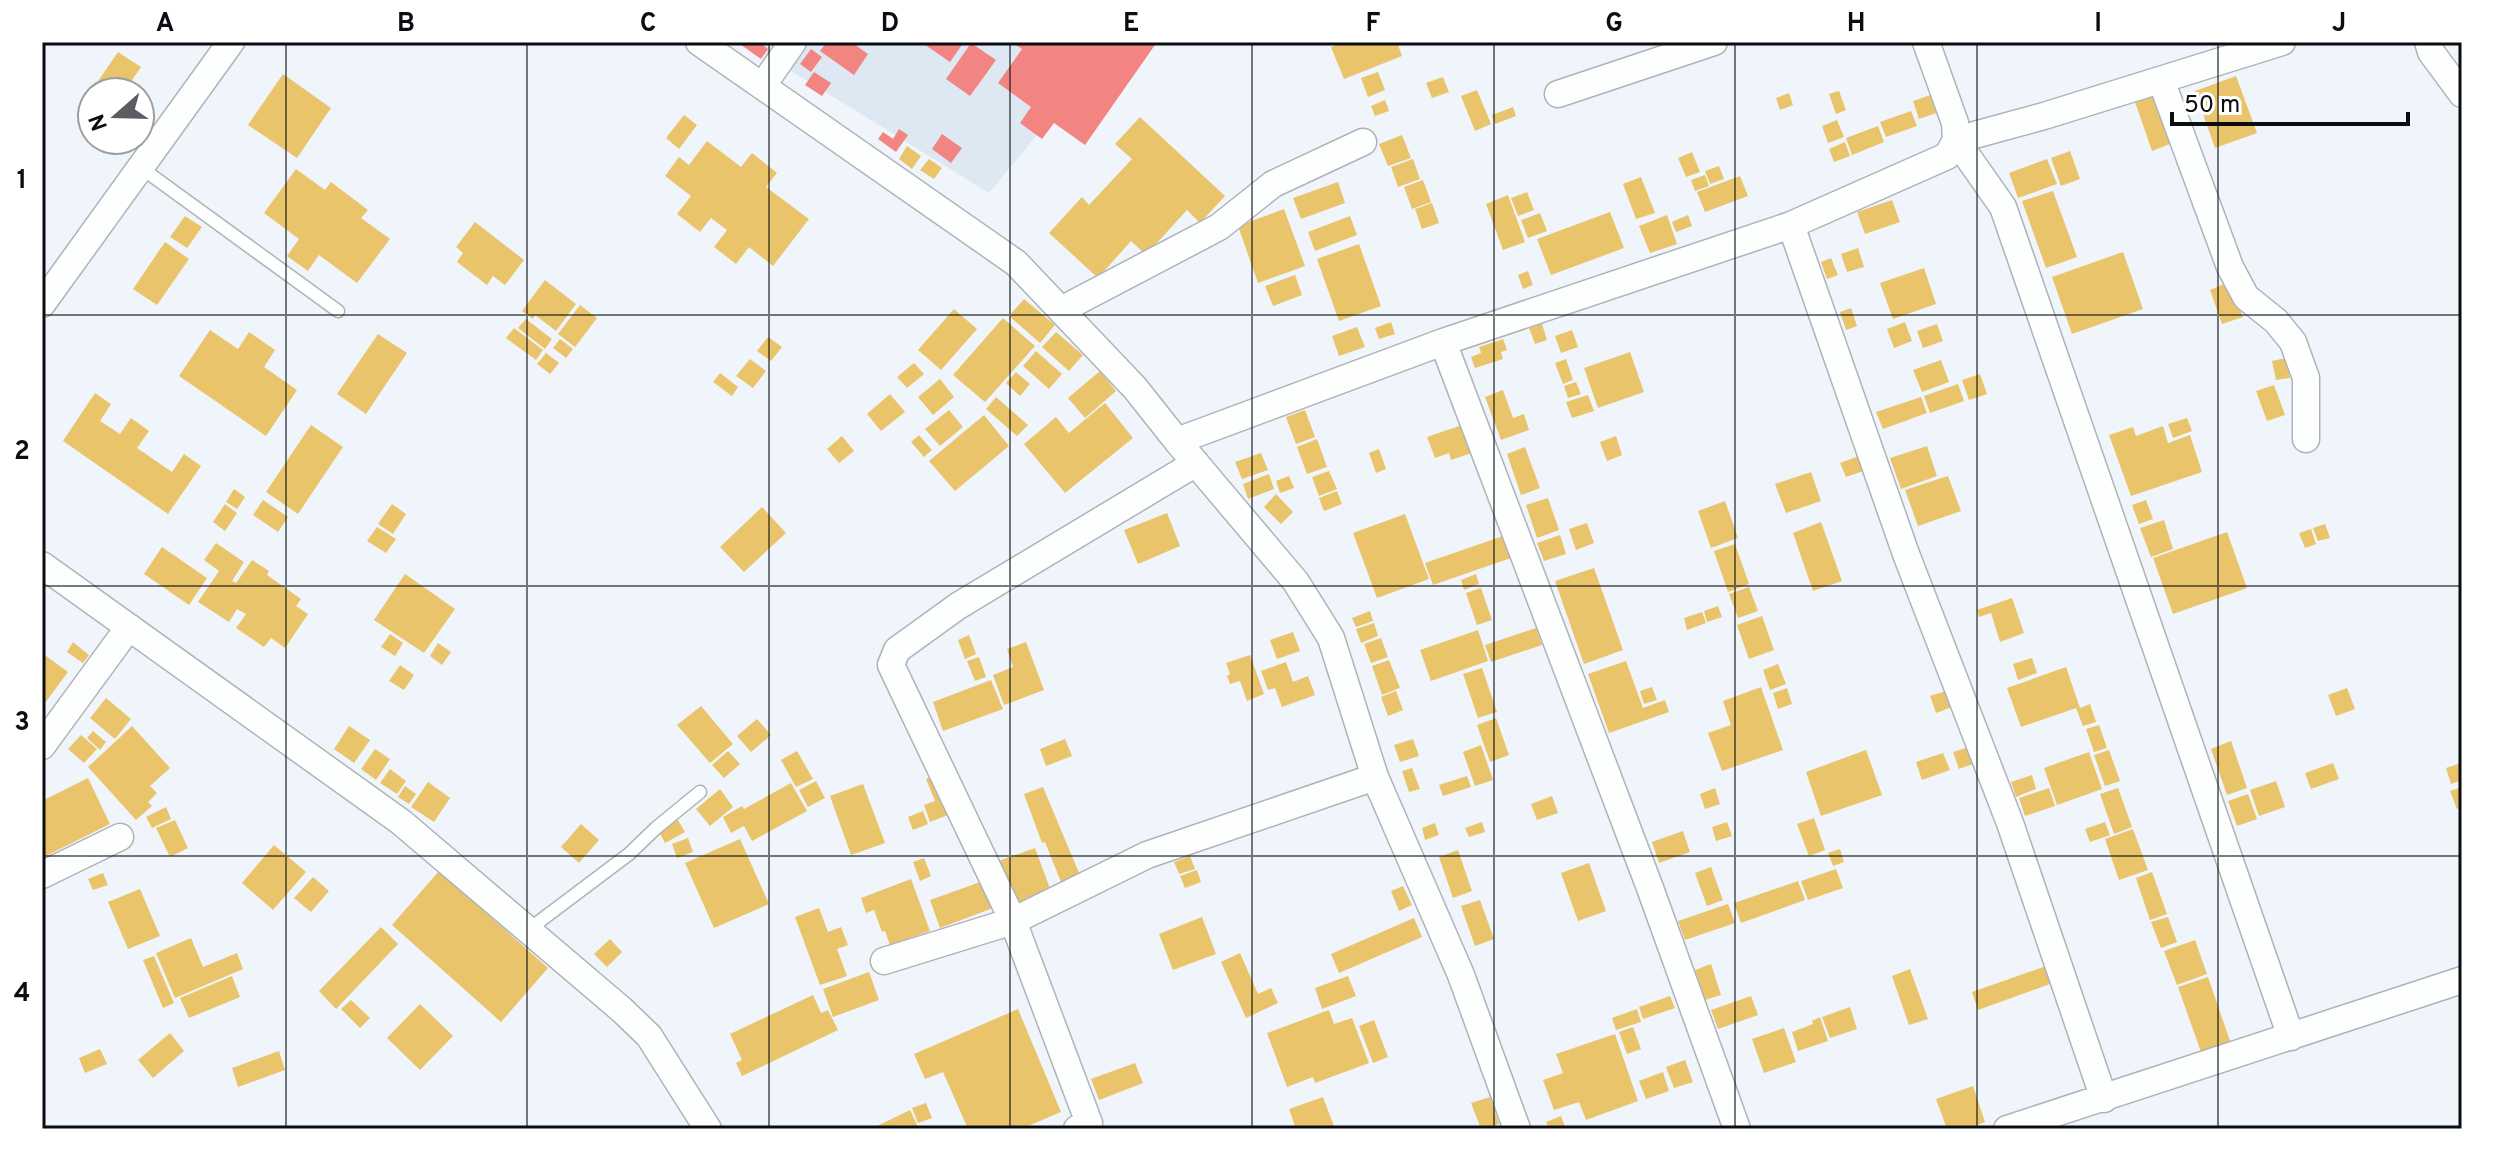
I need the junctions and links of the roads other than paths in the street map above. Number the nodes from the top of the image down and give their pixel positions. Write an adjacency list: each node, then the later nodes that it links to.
1 (231, 42): 14 (street)
2 (699, 42): 9 (street)
3 (793, 42): 9 (street)
4 (1714, 42): 10 (street)
5 (1926, 42): 12 (street)
6 (2282, 42): 8 (street)
7 (2428, 42): 11 (street)
8 (2161, 80): 12 (street); 20 (street)
9 (763, 85): 17 (street)
10 (1558, 94)
11 (2462, 94)
12 (1956, 140): 15 (street); 34 (street)
13 (1363, 142): 17 (street)
14 (140, 167): 16 (street); 18 (lane)
15 (1791, 225): 19 (street); 35 (street)
16 (42, 304)
17 (1061, 310): 21 (street)
18 (338, 311)
19 (1443, 342): 21 (street); 40 (street)
20 (2306, 439)
21 (1177, 441): 22 (street)
22 (1196, 463): 26 (street); 30 (street)
23 (42, 565): 24 (street)
24 (129, 627): 25 (street); 31 (street)
25 (42, 746)
26 (1375, 777): 30 (street); 39 (street)
27 (700, 792): 31 (lane)
28 (120, 837): 29 (street)
29 (42, 875)
30 (1013, 921): 32 (street); 38 (street)
31 (528, 930): 37 (street)
32 (884, 961)
33 (2462, 980): 34 (street)
34 (2291, 1037): 35 (street)
35 (2104, 1099): 36 (street)
36 (2056, 1122): 41 (street)
37 (708, 1129)
38 (1077, 1129)
39 (1517, 1129)
40 (1737, 1129)
41 (2007, 1129)

